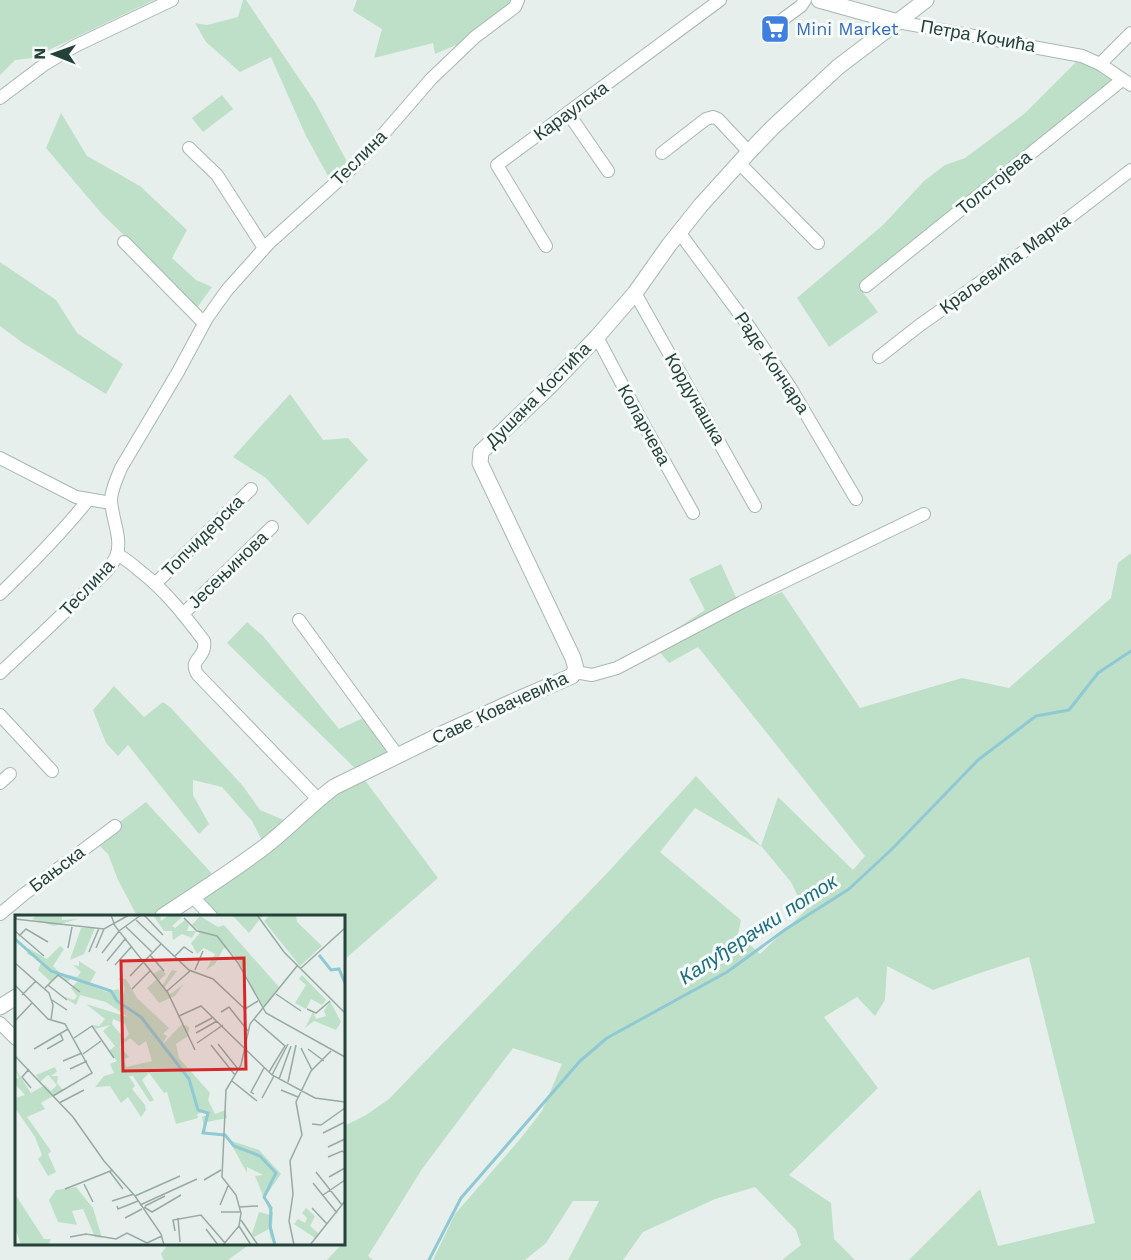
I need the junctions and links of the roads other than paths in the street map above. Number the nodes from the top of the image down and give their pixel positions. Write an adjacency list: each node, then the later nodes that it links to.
1 (172, 0): 12 (street)
2 (518, 0): 23 (street, Теслина)
3 (720, 0): 13 (street, Караулска)
4 (806, 0): 8 (street)
5 (819, 0): 7 (street, Петра Кочића)
6 (926, 0): 7 (street, Душана Костића)
7 (898, 22): 10 (street, Петра Кочића); 16 (street, Душана Костића)
8 (771, 28)
9 (1131, 33): 10 (street)
10 (1100, 64): 11 (street, Петра Кочића)
11 (1127, 82): 24 (street, Толстојева)
12 (0, 99)
13 (568, 113): 18 (street); 22 (street, Караулска)
14 (189, 148): 23 (street)
15 (662, 153): 16 (street)
16 (744, 157): 19 (street, Душана Костића); 21 (street)
17 (1131, 170): 28 (street, Краљевића Марка)
18 (608, 171)
19 (680, 232): 25 (street, Душана Костића); 31 (street, Раде Кончара)
20 (124, 242): 26 (street)
21 (818, 243)
22 (546, 246)
23 (264, 248): 26 (street, Теслина)
24 (866, 286)
25 (635, 293): 27 (street, Душана Костића); 34 (street, Кордунашка)
26 (204, 322): 33 (street, Теслина)
27 (597, 337): 35 (street, Коларчева); 43 (street, Душана Костића)
28 (879, 357)
29 (0, 458): 32 (street)
30 (251, 489): 39 (street, Топчидерска)
31 (856, 499)
32 (88, 500): 33 (street); 40 (street)
33 (111, 503): 38 (street, Теслина)
34 (755, 506)
35 (693, 513)
36 (924, 514): 43 (street, Саве Ковачевића)
37 (272, 527): 41 (street, Јесењинова)
38 (117, 555): 39 (street); 44 (street, Теслина)
39 (156, 583): 41 (street)
40 (0, 594)
41 (183, 614): 50 (street)
42 (299, 621): 46 (street)
43 (575, 672): 46 (street, Саве Ковачевића)
44 (0, 674)
45 (0, 715): 47 (street)
46 (398, 756): 50 (street, Саве Ковачевића)
47 (52, 771)
48 (10, 774): 49 (street)
49 (0, 783)
50 (318, 799): 52 (street, Саве Ковачевића)
51 (115, 826): 53 (street, Бањска)
52 (193, 897): 54 (street, Саве Ковачевића); 55 (street)
53 (0, 914)
54 (165, 915)
55 (210, 915)
56 (15, 998): 57 (street)
57 (0, 1007)
58 (0, 1023): 59 (street)
59 (15, 1038)

